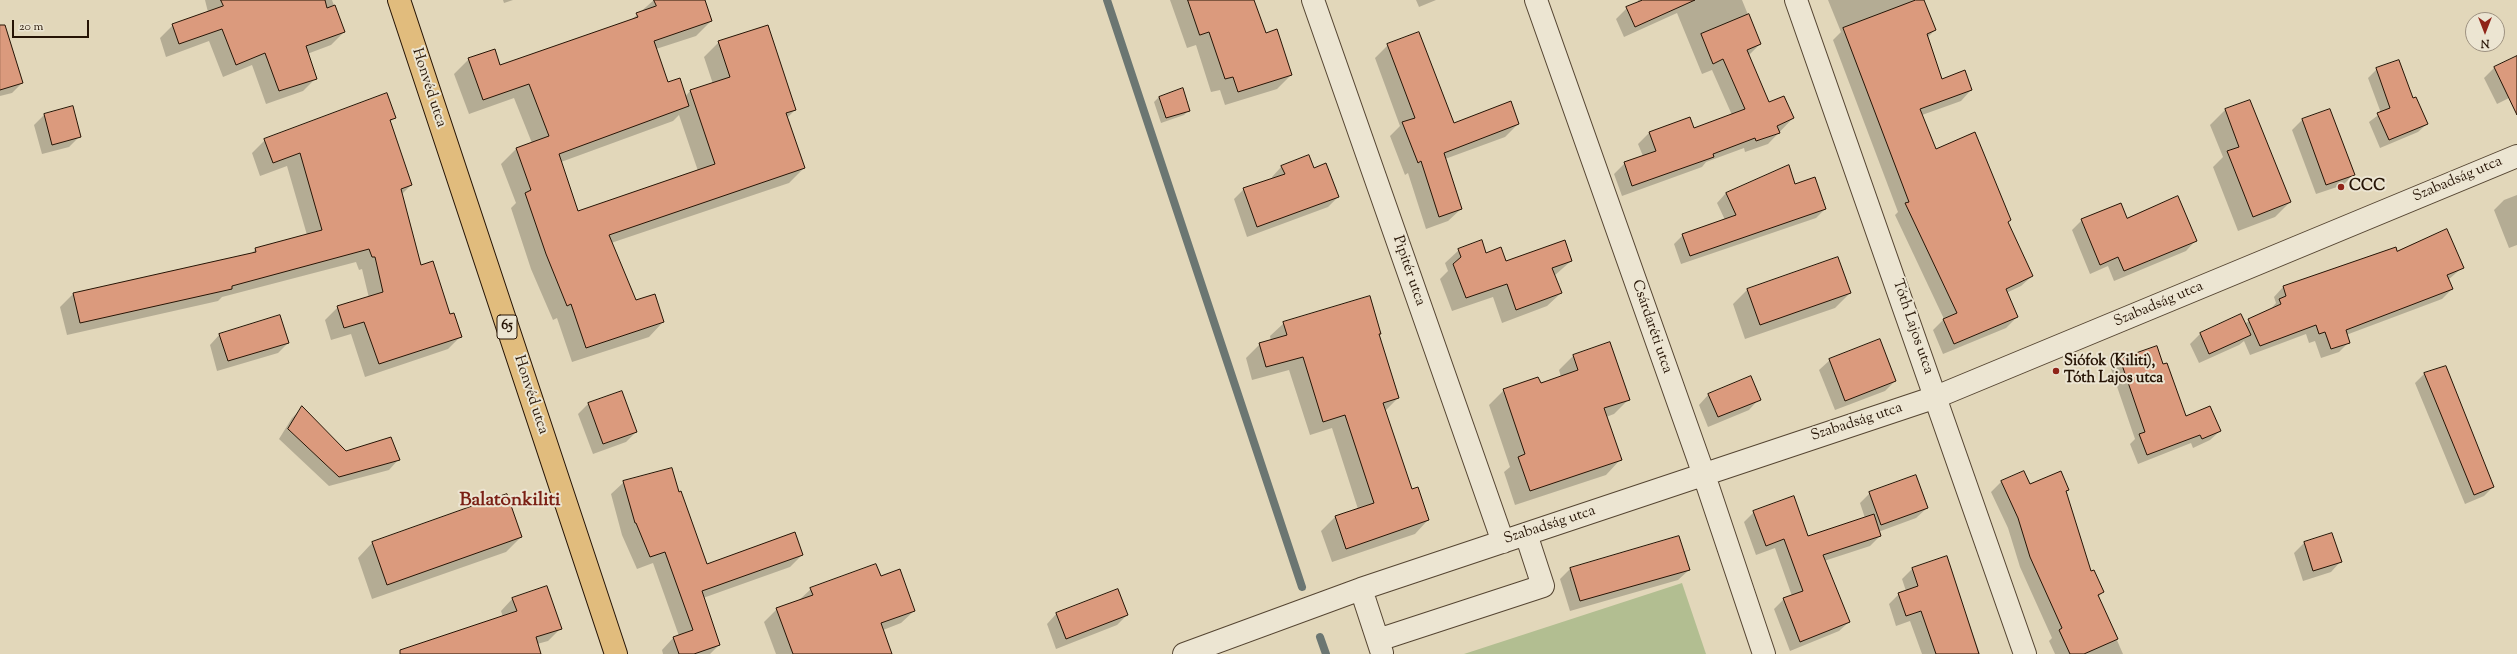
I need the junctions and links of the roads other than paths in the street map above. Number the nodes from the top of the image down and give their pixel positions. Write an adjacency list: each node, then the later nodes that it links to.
1 (399, 0): 12 (main road, Honvéd utca / 65)
2 (1313, 0): 9 (street, Pipitér utca)
3 (1536, 0): 7 (street, Csárdaréti utca)
4 (1796, 0): 6 (street, Tóth Lajos utca)
5 (2517, 156): 6 (street, Szabadság utca)
6 (1936, 397): 7 (street, Szabadság utca); 15 (street, Tóth Lajos utca)
7 (1704, 475): 8 (street, Szabadság utca); 14 (street, Csárdaréti utca)
8 (1526, 534): 9 (street, Szabadság utca); 11 (street)
9 (1503, 542): 10 (street, Szabadság utca)
10 (1361, 590): 11 (street); 13 (street, Szabadság utca)
11 (1380, 647)
12 (616, 654)
13 (1184, 654)
14 (1764, 654)
15 (2026, 654)

